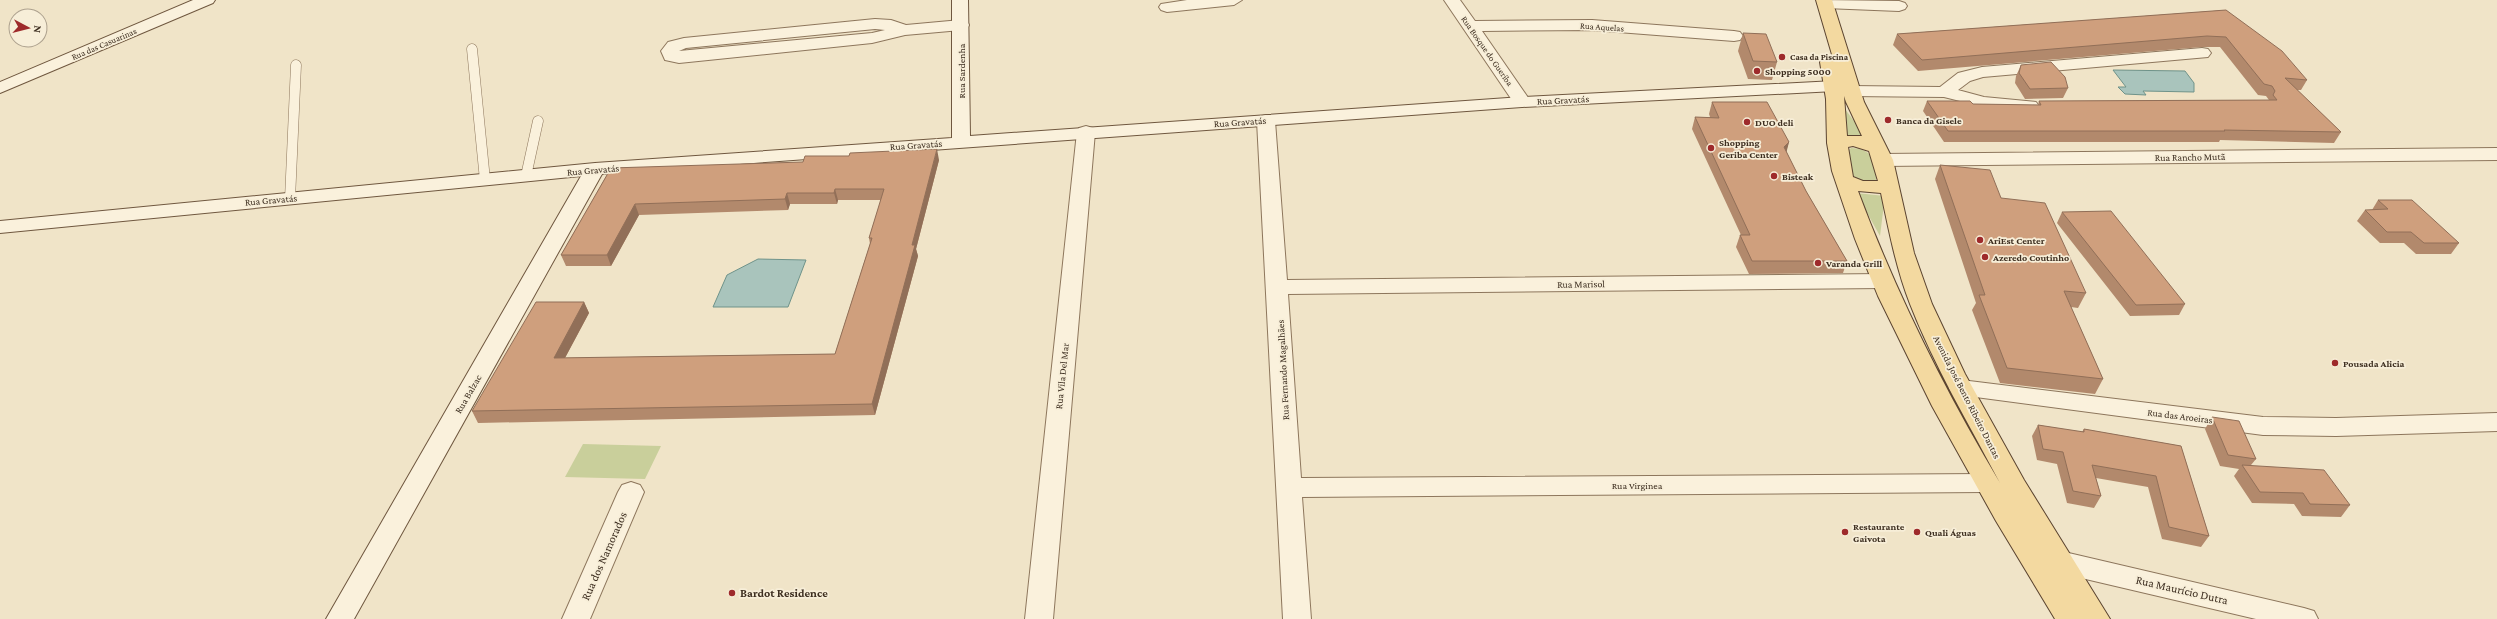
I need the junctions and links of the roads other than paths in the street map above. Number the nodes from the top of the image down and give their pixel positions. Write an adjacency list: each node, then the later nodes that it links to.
1 (207, 0): 15 (street, Rua das Casuarinas)
2 (960, 0): 8 (street, Rua Sardenha)
3 (1234, 0): 7 (street)
4 (1452, 0): 9 (street, Rua Bosque do Gueriba)
5 (1819, 1): 6 (street); 16 (main road, Avenida José Bento Ribeiro Dantas)
6 (1899, 6)
7 (1167, 8)
8 (961, 25): 10 (street); 23 (street, Rua Sardenha)
9 (1470, 26): 11 (street, Rua Aquelas); 18 (street, Rua Bosque do Gueriba)
10 (905, 30): 10 (street)
11 (1734, 36)
12 (472, 49): 29 (lane)
13 (2202, 53): 17 (street)
14 (296, 65): 32 (lane)
15 (0, 88)
16 (1843, 88): 17 (street, Rua Gravatás); 18 (street, Rua Gravatás); 24 (main road, Avenida José Bento Ribeiro Dantas); 25 (main road, Avenida José Bento Ribeiro Dantas)
17 (1944, 92): 19 (street, Rua Gravatás)
18 (1522, 102): 21 (street, Rua Gravatás)
19 (2049, 105)
20 (538, 121): 28 (lane)
21 (1266, 121): 22 (street, Rua Gravatás); 35 (street, Rua Fernando Magalhães)
22 (1086, 132): 23 (street, Rua Gravatás); 44 (street, Rua Vila Del Mar)
23 (961, 142): 27 (street, Rua Gravatás)
24 (1836, 143): 25 (main road); 30 (main road, Avenida José Bento Ribeiro Dantas)
25 (1880, 154): 26 (street, Rua Rancho Mutã); 31 (main road, Avenida José Bento Ribeiro Dantas)
26 (2497, 154)
27 (595, 169): 28 (street, Rua Gravatás); 42 (street, Rua Balzac)
28 (526, 176): 29 (street, Rua Gravatás)
29 (485, 180): 32 (street, Rua Gravatás)
30 (1844, 180): 31 (main road); 34 (main road, Avenida José Bento Ribeiro Dantas)
31 (1890, 186): 36 (main road, Avenida José Bento Ribeiro Dantas)
32 (290, 198): 33 (street, Rua Gravatás)
33 (0, 227)
34 (1883, 281): 35 (street, Rua Marisol); 38 (main road, Avenida José Bento Ribeiro Dantas)
35 (1278, 287): 39 (street, Rua Fernando Magalhães)
36 (1960, 388): 37 (street, Rua das Aroeiras); 41 (main road, Avenida José Bento Ribeiro Dantas)
37 (2497, 422)
38 (1985, 483): 39 (street, Rua Virginea); 46 (main road, Avenida José Bento Ribeiro Dantas)
39 (1289, 488): 45 (street, Rua Fernando Magalhães)
40 (631, 492): 43 (street, Rua dos Namorados)
41 (2060, 562): 47 (main road, Avenida José Bento Ribeiro Dantas); 48 (street, Rua Maurício Dutra)
42 (340, 619)
43 (576, 619)
44 (1039, 619)
45 (1297, 619)
46 (2070, 619)
47 (2096, 619)
48 (2304, 619)

